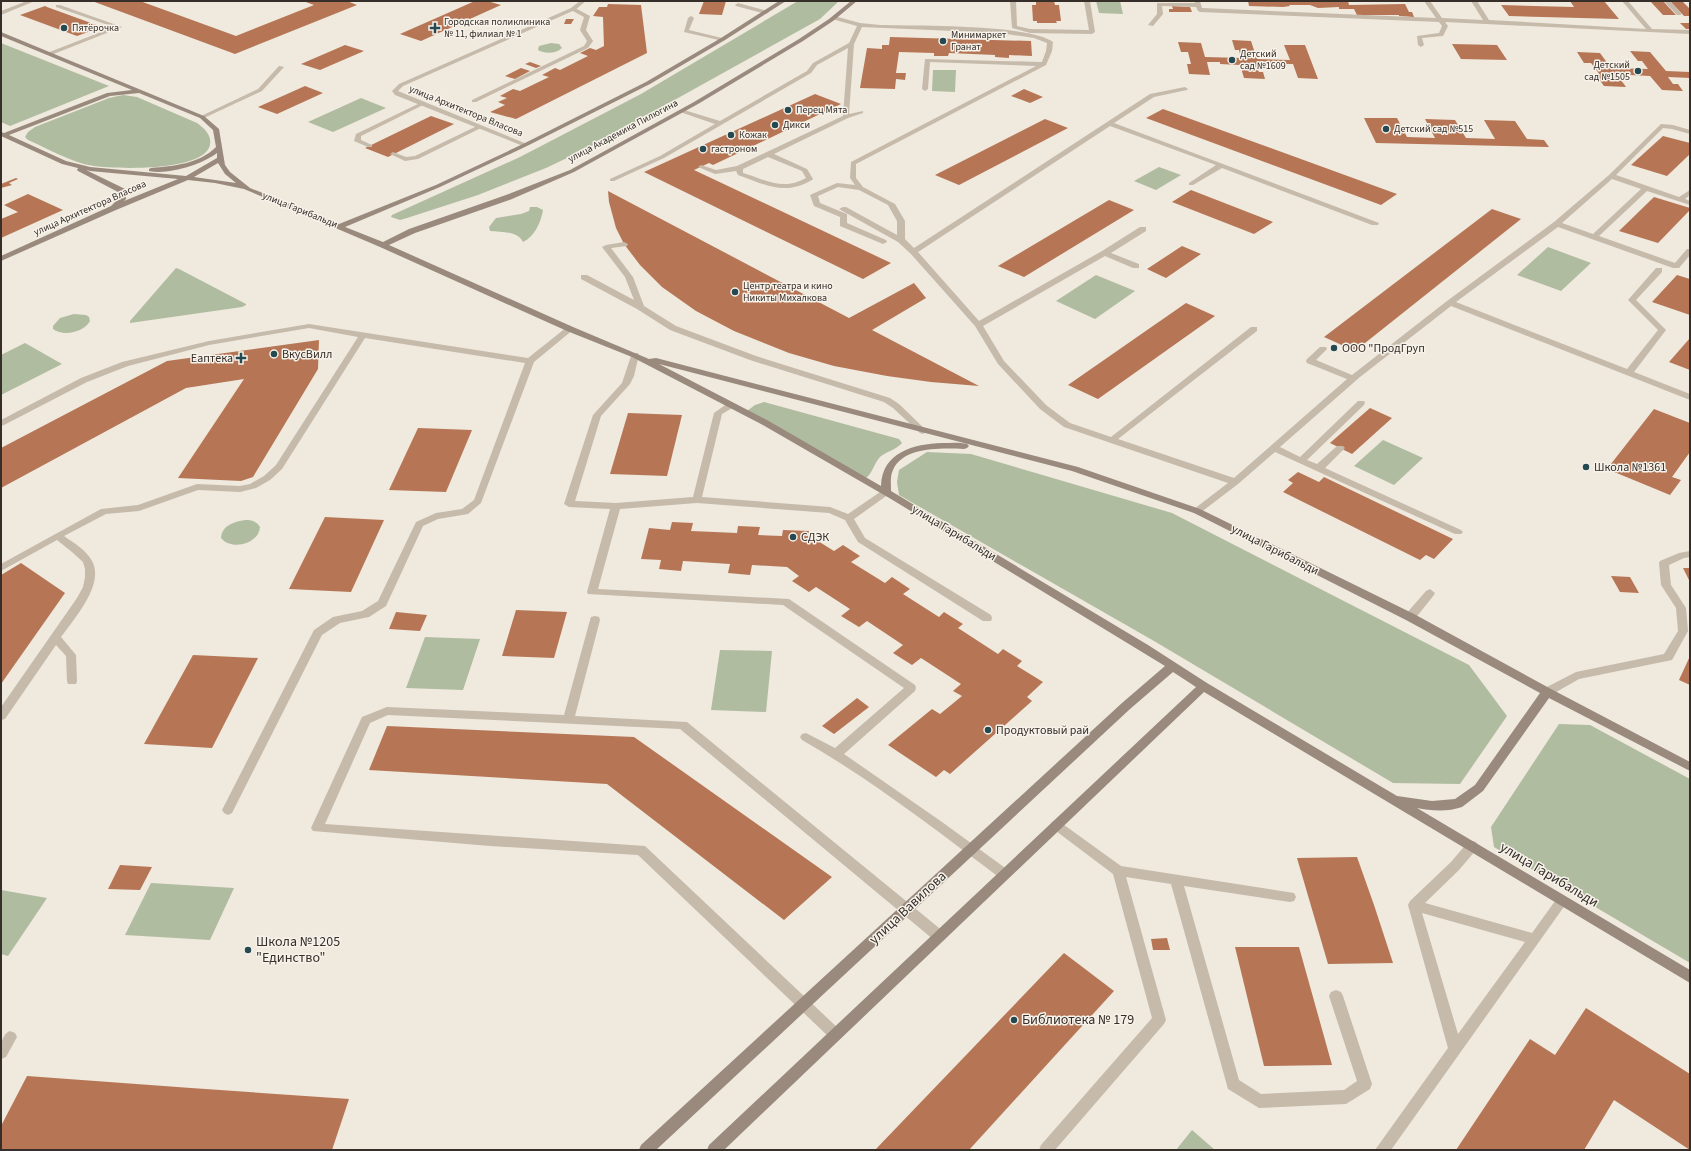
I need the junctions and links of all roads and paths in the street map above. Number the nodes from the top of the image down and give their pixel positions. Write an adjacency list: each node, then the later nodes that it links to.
1 (32, 1): 16 (street)
2 (583, 1): 14 (street, улица Архитектора Власова)
3 (783, 1): 15 (street)
4 (854, 1): 19 (street, улица Академика Пилюгина)
5 (1013, 1): 6 (street)
6 (1087, 1)
7 (1427, 1): 20 (street)
8 (1474, 1): 21 (street)
9 (1625, 1): 24 (street)
10 (1667, 1): 17 (street)
11 (1198, 3): 20 (street); 22 (street)
12 (738, 5): 15 (street)
13 (58, 6): 30 (street)
14 (573, 9): 36 (street); 37 (street, улица Архитектора Власова)
15 (766, 12): 27 (street)
16 (1, 13)
17 (1679, 14)
18 (691, 18): 27 (street)
19 (834, 18): 23 (street); 38 (street, улица Академика Пилюгина)
20 (1440, 20): 21 (street); 29 (street)
21 (1487, 22): 24 (street)
22 (1151, 25)
23 (860, 26): 28 (street); 31 (street)
24 (1652, 31): 25 (street)
25 (1690, 32)
26 (1, 34): 30 (street, улица Гарибальди)
27 (723, 39): 49 (street)
28 (851, 44): 41 (street); 43 (street)
29 (1421, 45)
30 (48, 54): 35 (street, улица Гарибальди)
31 (1044, 64): 33 (street); 66 (street)
32 (281, 67): 40 (street)
33 (925, 89)
34 (1185, 89): 42 (street)
35 (141, 92): 40 (street, улица Гарибальди); 47 (street)
36 (474, 102)
37 (422, 104): 45 (street, улица Архитектора Власова); 51 (street)
38 (682, 111): 43 (street); 82 (street, улица Академика Пилюгина)
39 (861, 112): 41 (street)
40 (202, 117): 50 (street, улица Гарибальди)
41 (846, 117): 54 (street)
42 (1109, 123): 44 (street); 84 (street)
43 (720, 124): 53 (street)
44 (1118, 126): 48 (street); 58 (street)
45 (479, 127): 49 (street, улица Архитектора Власова); 52 (street)
46 (1690, 132): 62 (street)
47 (2, 134): 57 (street)
48 (1116, 136)
49 (525, 145): 76 (street)
50 (220, 146): 56 (street, улица Гарибальди); 61 (street)
51 (370, 146)
52 (393, 154)
53 (668, 154): 55 (street); 64 (street)
54 (768, 154): 60 (street); 60 (street)
55 (676, 157)
56 (221, 159): 63 (street, улица Архитектора Власова); 68 (street, улица Гарибальди)
57 (64, 163): 61 (street); 72 (street)
58 (1221, 165): 65 (street); 74 (street)
59 (701, 167): 60 (street)
60 (739, 168)
61 (127, 172): 63 (street)
62 (1612, 176): 67 (street); 75 (street)
63 (187, 178): 68 (street, улица Архитектора Власова); 72 (street, улица Архитектора Власова)
64 (612, 180)
65 (1191, 184)
66 (861, 188): 79 (street); 80 (street)
67 (1646, 188): 70 (street); 78 (street)
68 (248, 189): 76 (street, улица Гарибальди)
69 (1690, 192): 70 (street)
70 (1680, 199): 71 (street)
71 (1690, 203)
72 (113, 208): 86 (street, улица Архитектора Власова)
73 (843, 209): 79 (street)
74 (1375, 223)
75 (1557, 224): 78 (street); 90 (street)
76 (340, 226): 82 (street, улица Гарибальди)
77 (1143, 229): 85 (street)
78 (1594, 237): 83 (street)
79 (901, 240): 84 (street)
80 (883, 242)
81 (624, 244): 91 (street)
82 (383, 245): 94 (street, улица Гарибальди)
83 (1690, 251)
84 (914, 252): 92 (street)
85 (1105, 253): 87 (street); 92 (street)
86 (1, 259)
87 (1134, 263)
88 (1659, 270): 99 (street)
89 (584, 276): 91 (street)
90 (1450, 303): 99 (street); 100 (street)
91 (640, 307): 105 (street)
92 (978, 325): 106 (street)
93 (1254, 328): 106 (street)
94 (570, 329): 97 (street, улица Гарибальди); 98 (street)
95 (363, 334): 98 (street); 104 (street); 119 (street)
96 (1323, 349): 100 (street)
97 (635, 355): 103 (street, улица Гарибальди); 105 (street, улица Гарибальди); 115 (street)
98 (530, 361): 137 (street)
99 (1629, 373): 101 (street)
100 (1353, 379): 108 (street)
101 (1690, 397)
102 (1361, 404): 110 (street)
103 (731, 405): 113 (street, улица Гарибальди); 114 (street)
104 (1, 423)
105 (923, 431): 107 (street, улица Гарибальди)
106 (1112, 440): 112 (street)
107 (986, 447): 113 (street, улица Гарибальди); 116 (street, улица Гарибальди)
108 (1274, 448): 110 (street); 112 (street)
109 (1340, 448): 111 (street)
110 (1302, 460): 111 (street)
111 (1319, 468): 118 (street)
112 (1236, 482): 116 (street)
113 (886, 492): 117 (street); 127 (street, улица Гарибальди)
114 (697, 500): 115 (street); 117 (street)
115 (616, 506): 134 (street)
116 (1197, 511): 123 (street, улица Гарибальди)
117 (849, 518): 124 (street)
118 (1458, 532)
119 (58, 536): 121 (street); 126 (street)
120 (1690, 554): 130 (street)
121 (1, 568)
122 (1430, 593): 123 (street)
123 (1410, 617): 130 (street, улица Гарибальди)
124 (987, 618)
125 (595, 620): 132 (street)
126 (55, 637): 128 (street); 131 (street)
127 (1172, 666): 129 (street, улица Гарибальди); 140 (street, улица Вавилова)
128 (72, 682)
129 (1203, 686): 136 (street, улица Гарибальди); 138 (street)
130 (1548, 692): 135 (street, улица Гарибальди); 136 (street, улица Гарибальди)
131 (1, 716)
132 (569, 719): 147 (street); 152 (street)
133 (806, 737): 134 (street)
134 (836, 754): 140 (street)
135 (1690, 767)
136 (1391, 798): 139 (street, улица Гарибальди)
137 (228, 810)
138 (1056, 825): 141 (street); 142 (street)
139 (1472, 846): 145 (street, улица Гарибальди); 146 (street)
140 (971, 850): 142 (street); 147 (street, улица Вавилова)
141 (1118, 871): 143 (street); 159 (street)
142 (1004, 874): 148 (street)
143 (1176, 880): 144 (street); 151 (street)
144 (1290, 897)
145 (1562, 901): 149 (street); 150 (street, улица Гарибальди)
146 (1414, 906): 149 (street); 155 (street)
147 (906, 909): 148 (street); 152 (street, улица Вавилова)
148 (939, 936): 153 (street)
149 (1533, 939): 155 (street)
150 (1690, 977)
151 (1336, 996)
152 (803, 1005): 153 (street); 157 (street, улица Вавилова)
153 (835, 1034): 158 (street)
154 (10, 1037): 156 (street)
155 (1455, 1049): 160 (street)
156 (1, 1053)
157 (646, 1150)
158 (714, 1150)
159 (1046, 1150)
160 (1382, 1150)

